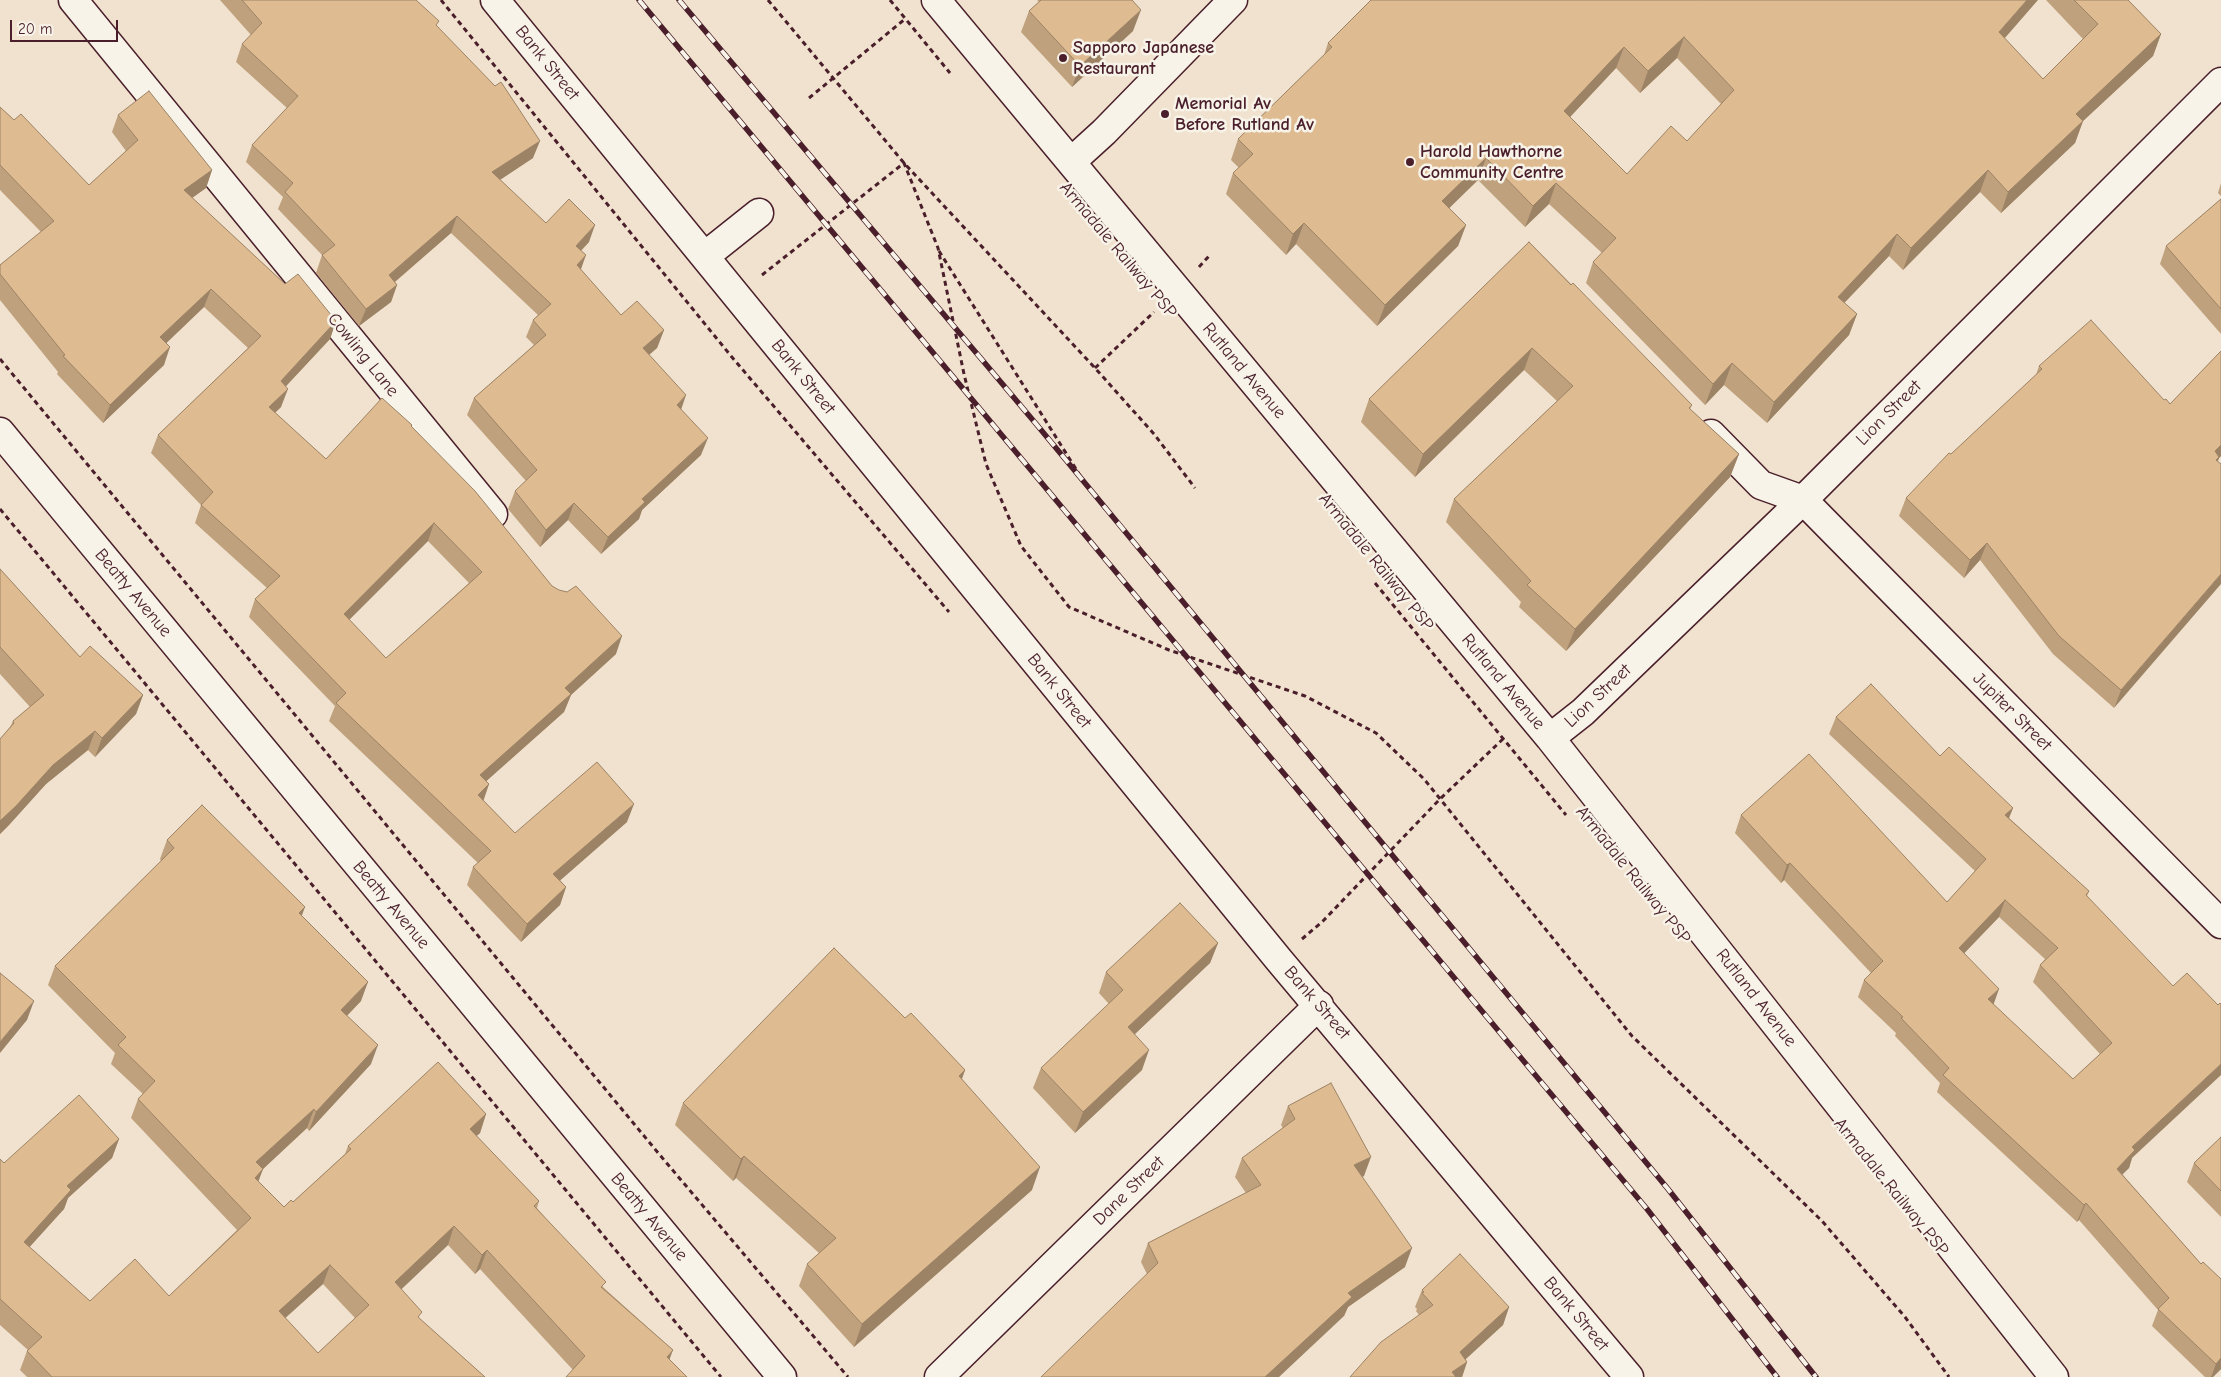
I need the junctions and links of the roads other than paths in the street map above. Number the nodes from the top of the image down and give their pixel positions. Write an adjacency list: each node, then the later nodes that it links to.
1 (73, 0): 12 (street, Cowling Lane)
2 (495, 0): 8 (street, Bank Street)
3 (936, 0): 6 (street, Rutland Avenue)
4 (1233, 0): 6 (street)
5 (2221, 82): 11 (street, Lion Street)
6 (1071, 162): 13 (street, Rutland Avenue)
7 (759, 213): 8 (street)
8 (704, 256): 15 (street, Bank Street)
9 (1692, 414): 11 (street)
10 (0, 432): 16 (street, Beatty Avenue)
11 (1803, 500): 13 (street, Lion Street); 14 (street, Jupiter Street)
12 (507, 532)
13 (1550, 738): 19 (street, Rutland Avenue)
14 (2221, 924)
15 (1319, 1005): 17 (street, Dane Street); 18 (street, Bank Street)
16 (782, 1377)
17 (939, 1377)
18 (1629, 1377)
19 (2054, 1377)

